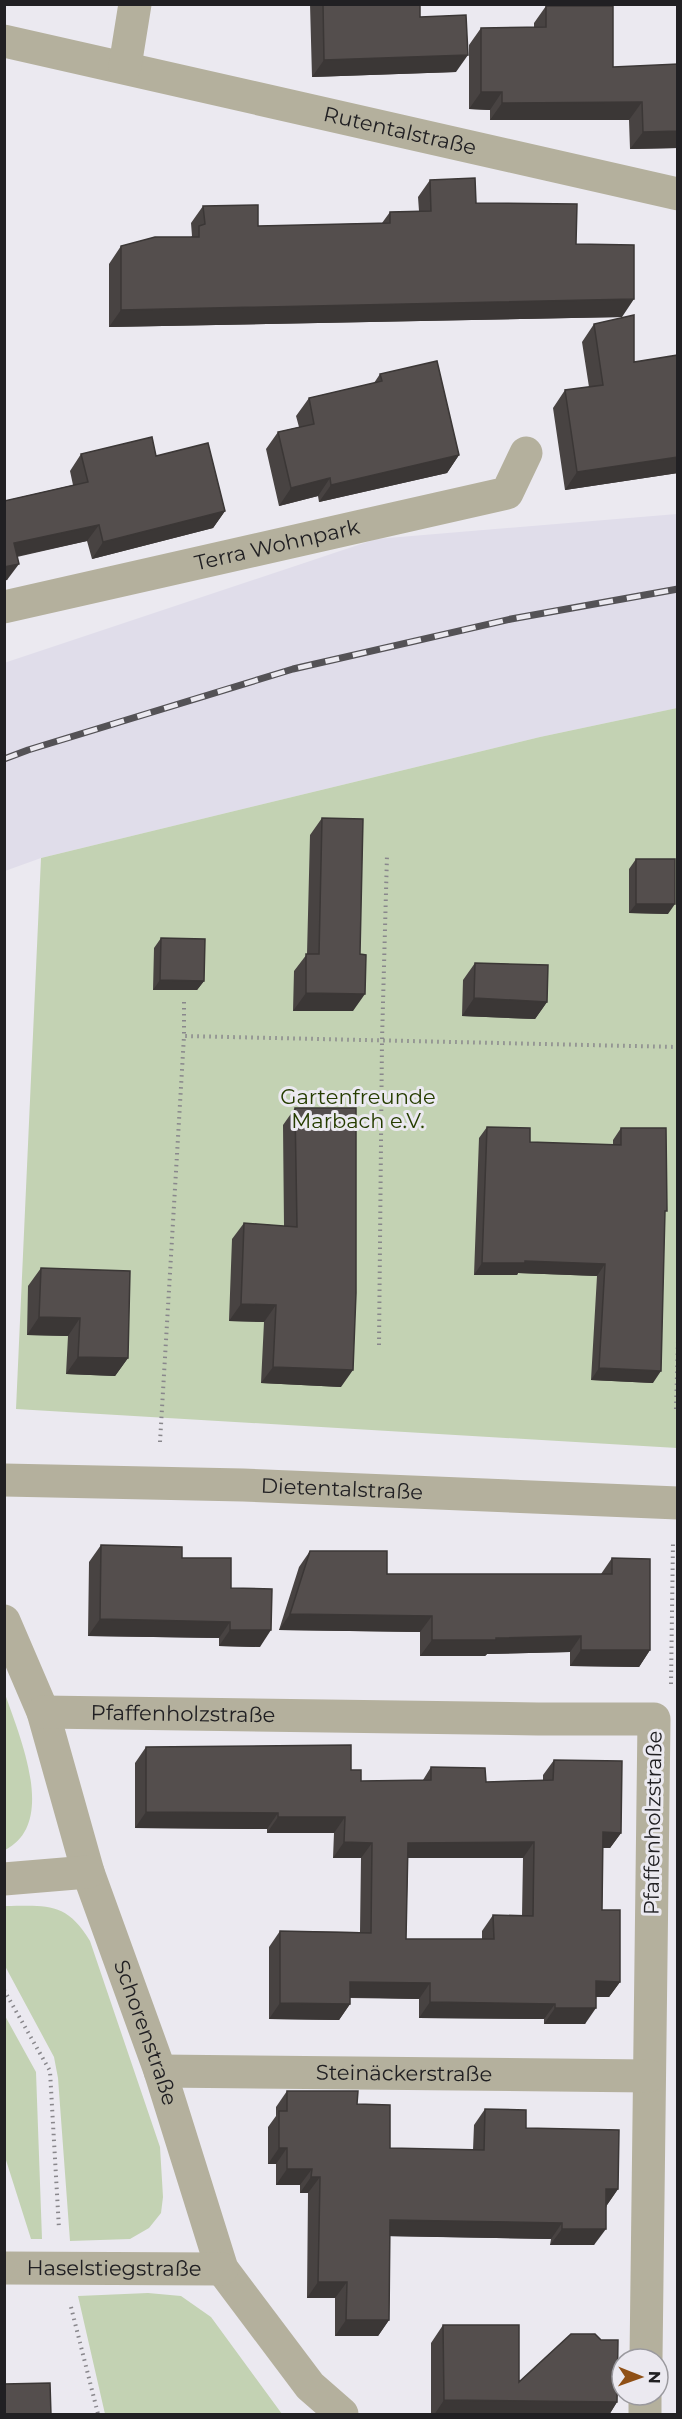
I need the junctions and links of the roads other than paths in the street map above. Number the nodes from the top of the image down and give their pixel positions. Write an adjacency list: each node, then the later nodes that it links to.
1 (135, 4): 3 (street)
2 (4, 41): 3 (street, Rutentalstraße)
3 (125, 66): 4 (street, Rutentalstraße)
4 (678, 194)
5 (526, 453): 6 (street, Terra Wohnpark)
6 (4, 607)
7 (4, 1480): 8 (street, Dietentalstraße)
8 (676, 1503)
9 (4, 1621): 10 (street, Schorenstraße)
10 (43, 1712): 11 (street, Schorenstraße); 14 (street, Pfaffenholzstraße)
11 (88, 1872): 12 (street); 13 (street, Schorenstraße)
12 (4, 1879)
13 (160, 2071): 14 (street, Steinäckerstraße); 16 (street, Schorenstraße)
14 (649, 2076): 17 (street, Pfaffenholzstraße)
15 (4, 2268): 16 (street, Haselstiegstraße)
16 (222, 2269): 18 (street, Schorenstraße)
17 (646, 2347)
18 (342, 2415)

